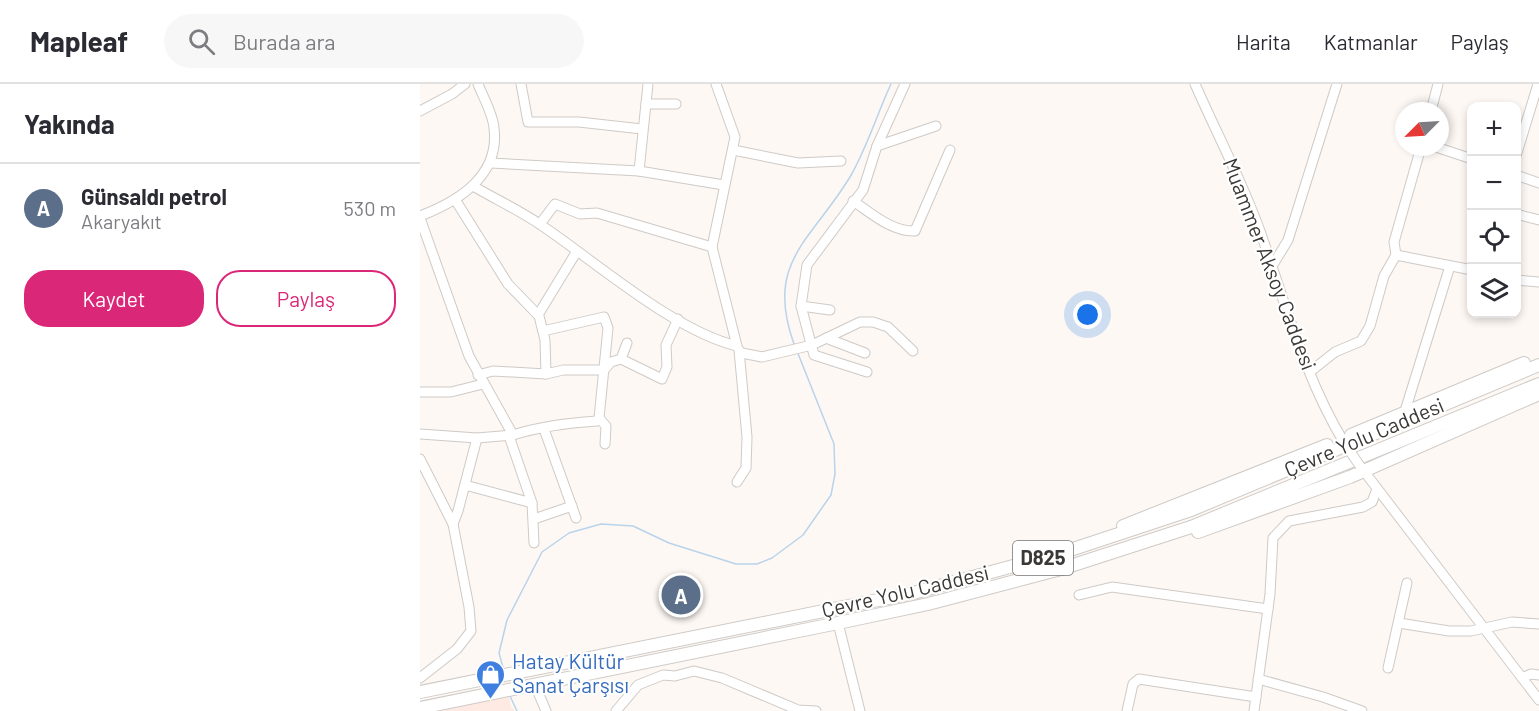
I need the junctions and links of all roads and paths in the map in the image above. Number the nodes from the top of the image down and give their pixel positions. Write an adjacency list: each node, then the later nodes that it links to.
1 (465, 84): 15 (street)
2 (478, 84): 26 (street)
3 (521, 84): 17 (street)
4 (648, 84): 13 (street)
5 (716, 84): 20 (street)
6 (904, 84): 19 (street)
7 (1195, 84): 42 (street, Muammer Aksoy Caddesi)
8 (1336, 84): 42 (street)
9 (1438, 84): 12 (street)
10 (1538, 84): 11 (street)
11 (1537, 97): 18 (street)
12 (1433, 102)
13 (646, 104): 14 (street); 17 (street)
14 (676, 104)
15 (420, 111)
16 (936, 126): 19 (street)
17 (642, 129): 27 (street)
18 (1521, 142)
19 (877, 146): 33 (street)
20 (733, 150): 25 (street); 30 (street)
21 (950, 150): 33 (street)
22 (1449, 151): 24 (street)
23 (1418, 156): 40 (street)
24 (1467, 157)
25 (842, 161)
26 (490, 163): 27 (street); 31 (street)
27 (639, 171): 30 (street)
28 (1521, 177): 29 (street)
29 (1539, 183)
30 (724, 185): 38 (street)
31 (472, 186): 32 (street); 37 (street)
32 (456, 201): 35 (street); 48 (street)
33 (853, 201): 46 (street)
34 (1521, 215): 36 (street)
35 (420, 217): 64 (street)
36 (1539, 220)
37 (540, 224): 38 (street); 39 (street)
38 (712, 248): 54 (street)
39 (577, 251): 48 (street); 49 (street)
40 (1396, 255): 41 (street); 61 (street)
41 (1450, 266): 43 (street); 68 (street)
42 (1271, 268): 61 (street, Muammer Aksoy Caddesi)
43 (1467, 269)
44 (1521, 280): 45 (street)
45 (1539, 282)
46 (801, 306): 47 (street); 53 (street)
47 (830, 310)
48 (538, 315): 50 (street)
49 (678, 319): 54 (street); 58 (street)
50 (543, 331): 60 (street); 63 (street)
51 (826, 338): 53 (street); 55 (street); 56 (street)
52 (627, 343): 58 (street)
53 (812, 345): 54 (street); 62 (street)
54 (739, 350): 78 (street)
55 (913, 351)
56 (865, 353)
57 (1539, 358): 68 (highway)
58 (621, 359): 60 (street)
59 (1539, 365): 87 (highway, Çevre Yolu Caddesi / D825)
60 (604, 370): 63 (street); 69 (street)
61 (1311, 371): 74 (street, Muammer Aksoy Caddesi)
62 (867, 372)
63 (546, 375): 64 (street)
64 (480, 379): 66 (street); 72 (street)
65 (1539, 384): 88 (highway, Çevre Yolu Caddesi / D825)
66 (420, 392)
67 (1539, 394): 77 (highway)
68 (1405, 411): 74 (highway)
69 (599, 418): 70 (street); 75 (street)
70 (544, 429): 72 (street); 82 (street)
71 (420, 434): 73 (street)
72 (511, 436): 73 (street); 81 (street)
73 (477, 438): 79 (street)
74 (1344, 441): 77 (street, Muammer Aksoy Caddesi, bridge); 87 (highway)
75 (605, 444)
76 (420, 459): 85 (street)
77 (1362, 468): 80 (street, Muammer Aksoy Caddesi); 88 (highway)
78 (737, 482)
79 (465, 485): 81 (street); 85 (street)
80 (1377, 489): 91 (street); 95 (street, Muammer Aksoy Caddesi)
81 (532, 503): 84 (street)
82 (572, 506): 83 (street); 84 (street)
83 (576, 518)
84 (534, 519): 86 (street)
85 (453, 524): 98 (street)
86 (534, 543)
87 (1058, 554): 102 (highway, Çevre Yolu Caddesi / D825)
88 (1061, 568): 92 (highway, Çevre Yolu Caddesi / D825)
89 (1407, 583): 93 (street)
90 (1079, 595): 91 (street)
91 (1268, 609): 100 (street)
92 (838, 623): 101 (highway, Çevre Yolu Caddesi / D825); 111 (street)
93 (1399, 623): 95 (street); 96 (street)
94 (1539, 624): 95 (street)
95 (1482, 626): 99 (street, Muammer Aksoy Caddesi)
96 (1388, 668)
97 (1539, 675): 99 (street)
98 (420, 678)
99 (1522, 678): 104 (street, Muammer Aksoy Caddesi)
100 (1258, 679): 103 (street); 114 (street)
101 (529, 686): 106 (highway, Çevre Yolu Caddesi / D825); 107 (street)
102 (424, 690)
103 (1256, 697): 112 (street); 113 (street)
104 (1539, 700)
105 (776, 701): 108 (street); 109 (street); 110 (street)
106 (428, 708)
107 (546, 711)
108 (616, 711)
109 (770, 711)
110 (816, 711)
111 (860, 711)
112 (1127, 711)
113 (1254, 711)
114 (1362, 711)

